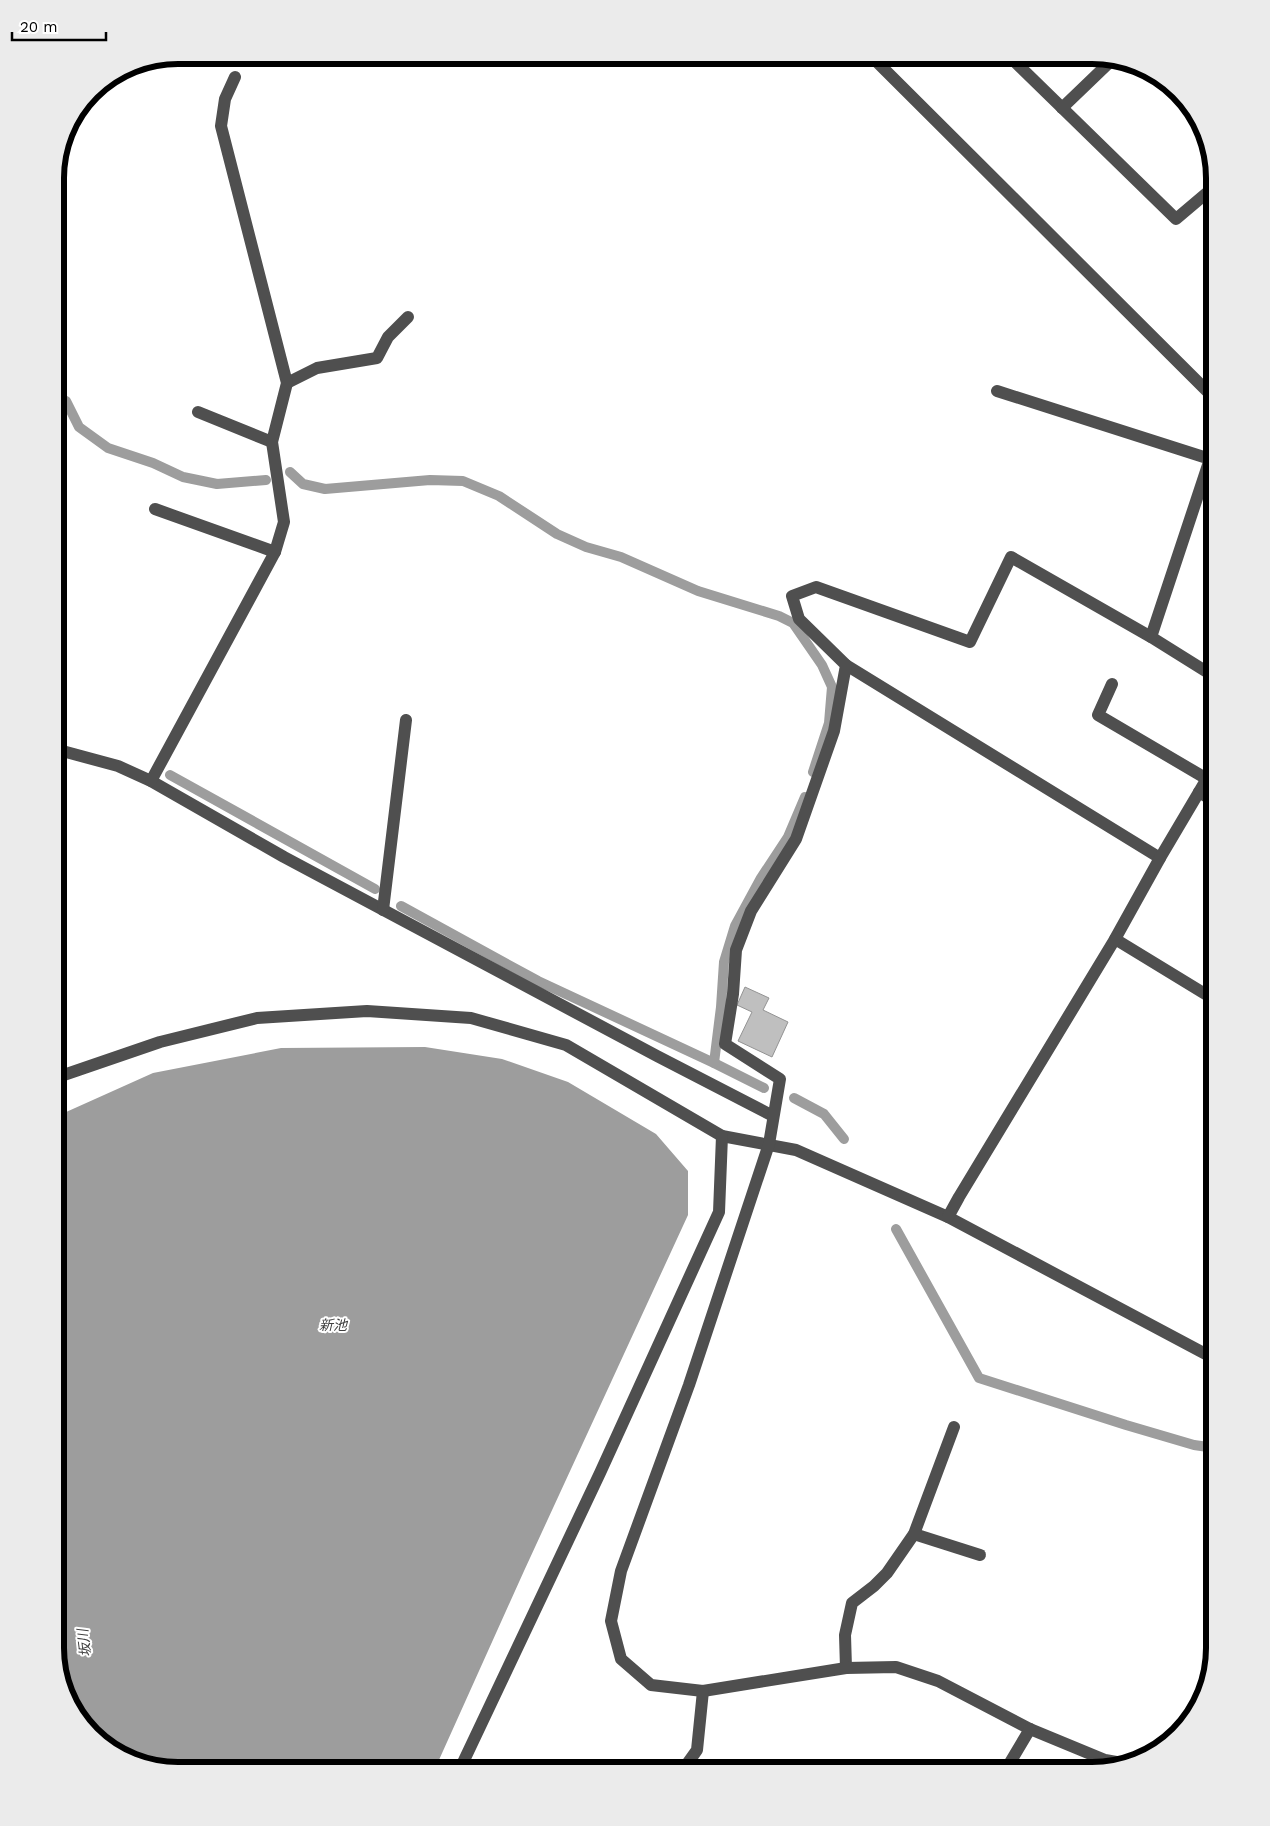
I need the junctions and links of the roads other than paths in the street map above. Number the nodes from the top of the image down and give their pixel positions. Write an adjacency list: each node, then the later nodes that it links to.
1 (879, 64): 9 (street)
2 (1017, 64): 5 (street)
3 (1107, 65): 5 (street)
4 (235, 77): 8 (street)
5 (1062, 108): 6 (street)
6 (1206, 194)
7 (408, 317): 8 (street)
8 (287, 383): 12 (street)
9 (1206, 390)
10 (997, 391): 13 (street)
11 (198, 412): 12 (street)
12 (272, 442): 16 (street)
13 (1206, 453)
14 (1206, 476): 17 (street)
15 (155, 509): 16 (street)
16 (275, 552): 24 (street)
17 (1151, 637): 18 (street); 19 (street)
18 (846, 665): 28 (street); 33 (street)
19 (1206, 671)
20 (1112, 684): 23 (street)
21 (406, 720): 29 (street)
22 (64, 751): 24 (street)
23 (1206, 778)
24 (151, 781): 29 (street)
25 (1206, 781): 26 (street)
26 (1199, 792): 27 (street); 28 (street)
27 (1206, 796)
28 (1160, 858): 30 (street)
29 (383, 910): 33 (street)
30 (1115, 939): 31 (street); 36 (street)
31 (1206, 995)
32 (64, 1075): 34 (street)
33 (773, 1116): 35 (street)
34 (722, 1136): 35 (street); 45 (street)
35 (769, 1144): 36 (street); 42 (street)
36 (948, 1217): 37 (street)
37 (1206, 1354)
38 (954, 1427): 39 (street)
39 (914, 1534): 40 (street); 41 (street)
40 (980, 1555)
41 (846, 1668): 42 (street); 43 (street)
42 (703, 1691): 46 (street)
43 (1030, 1730): 44 (street); 47 (street)
44 (1109, 1761)
45 (463, 1762)
46 (688, 1762)
47 (1010, 1762)

